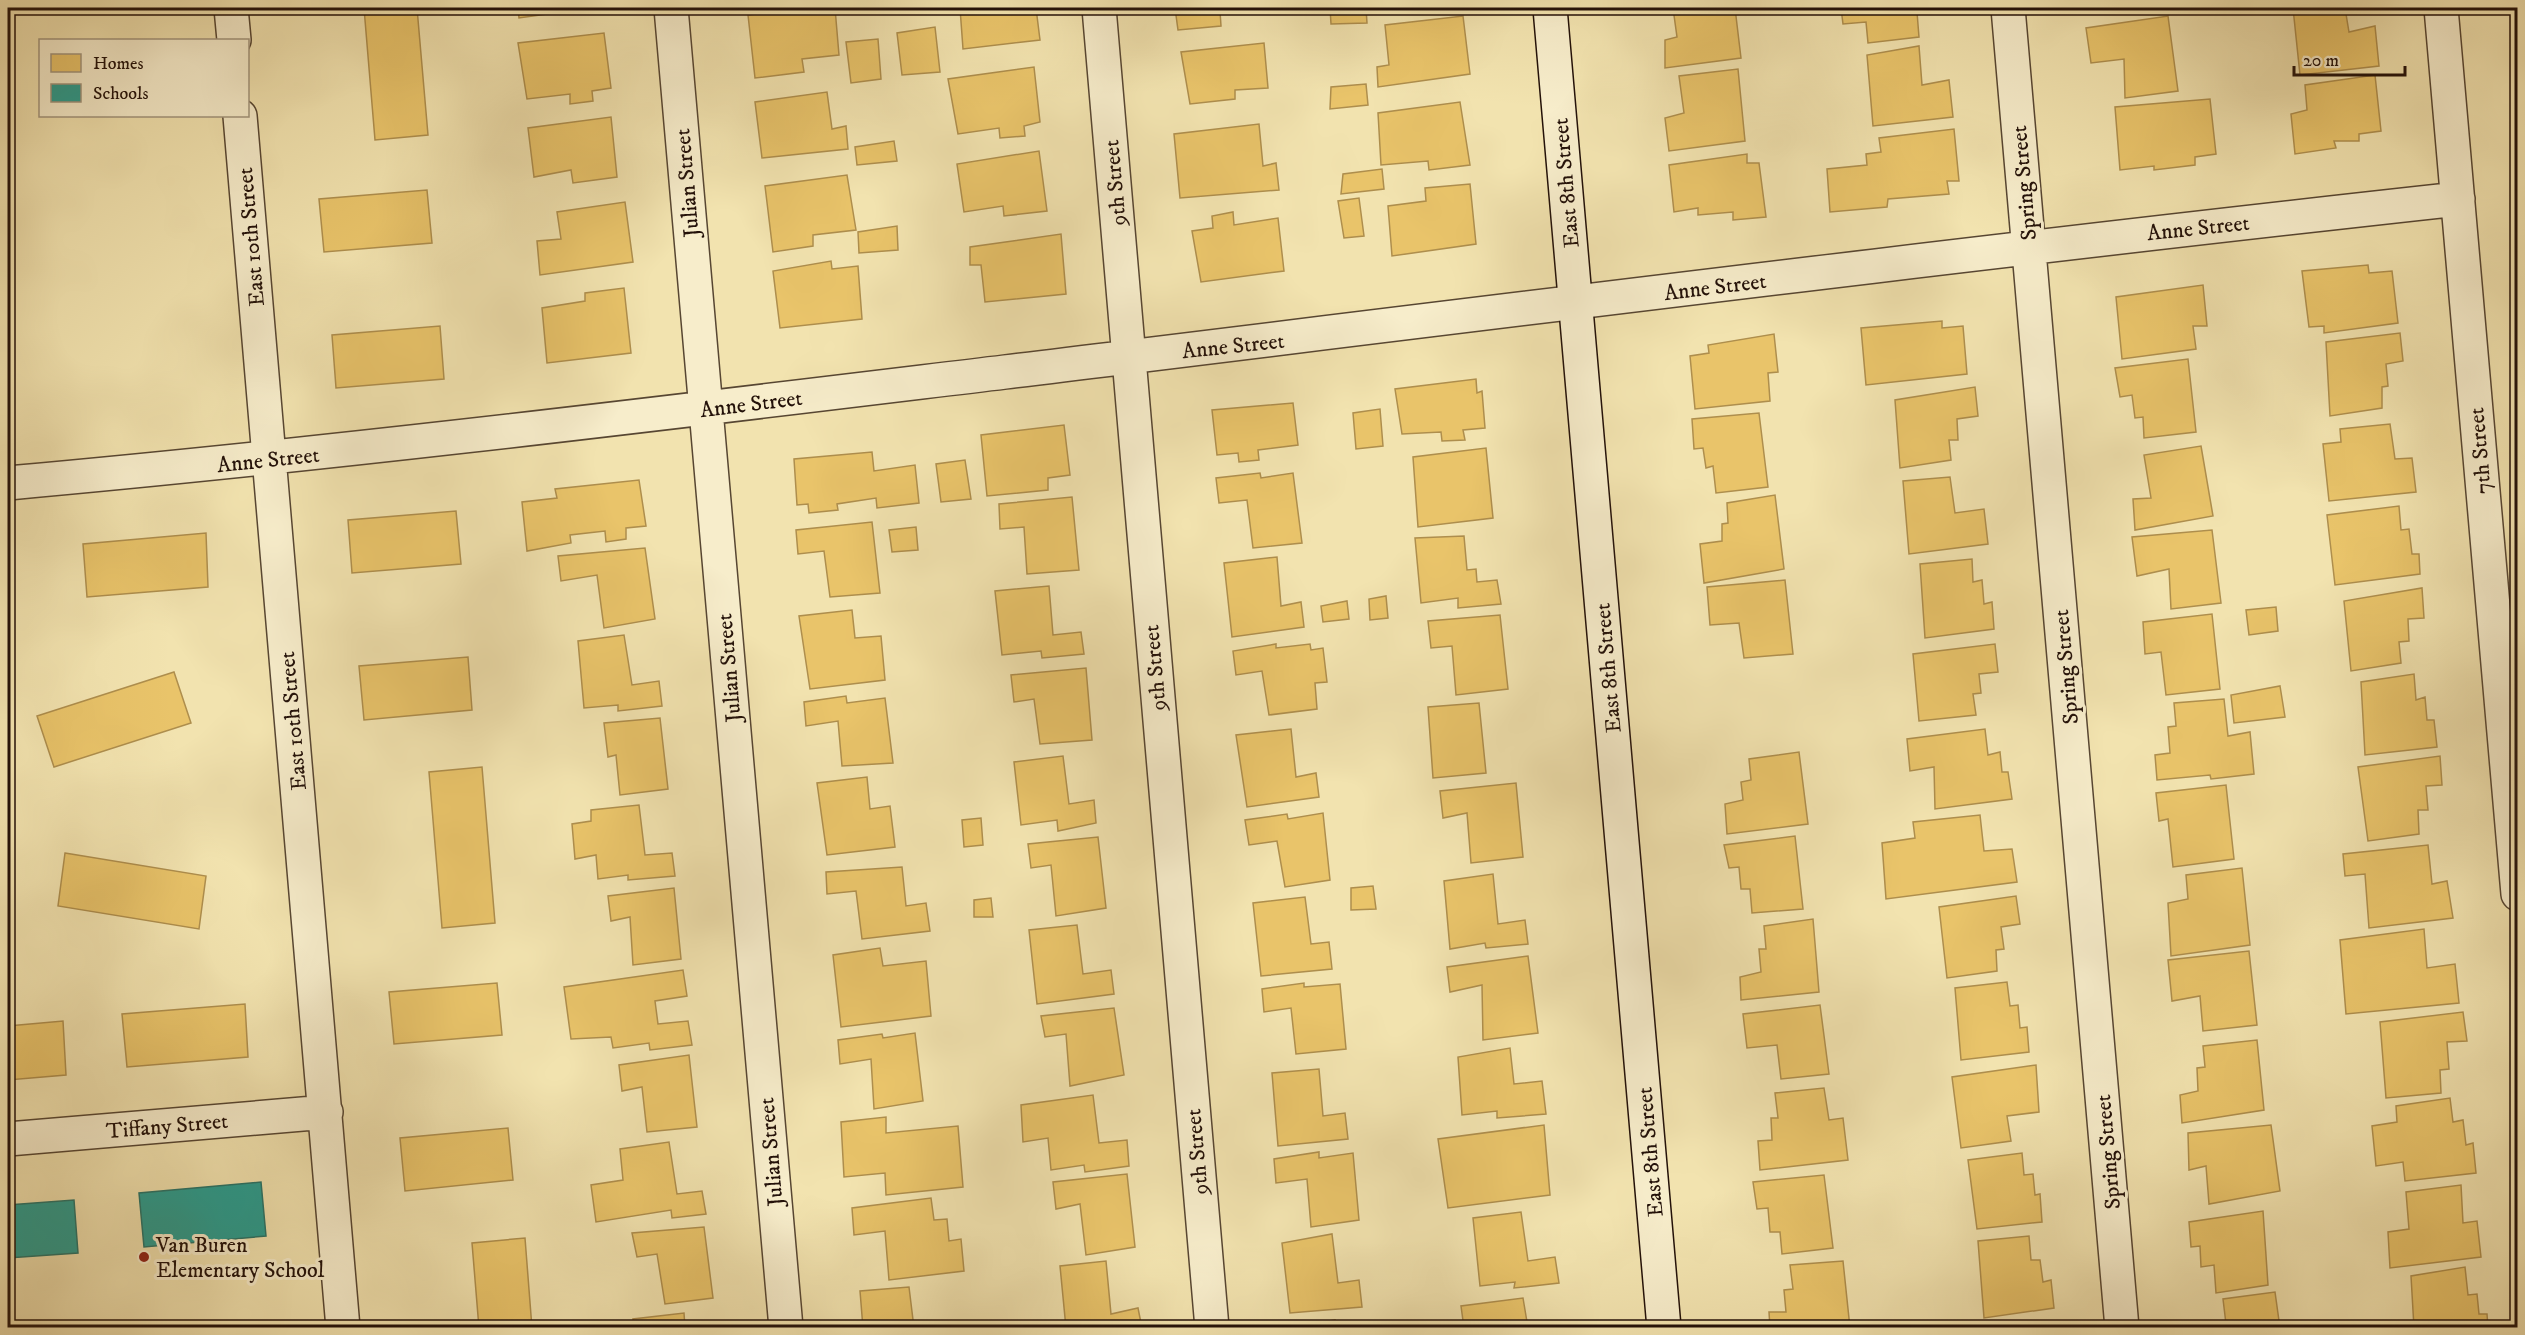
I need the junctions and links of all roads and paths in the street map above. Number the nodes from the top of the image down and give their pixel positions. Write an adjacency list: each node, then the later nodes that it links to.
1 (231, 8): 7 (street)
2 (671, 8): 13 (street, Julian Street)
3 (1098, 8): 12 (street, 9th Street)
4 (1550, 8): 11 (street, East 8th Street)
5 (2008, 8): 10 (street, Spring Street)
6 (2441, 8): 9 (street, 7th Street)
7 (234, 39)
8 (240, 117): 14 (street, East 10th Street)
9 (2458, 199): 10 (street, Anne Street); 16 (street, 7th Street)
10 (2029, 249): 11 (street, Anne Street); 23 (street, Spring Street)
11 (1575, 303): 12 (street, Anne Street); 22 (street, East 8th Street)
12 (1128, 357): 13 (street, Anne Street); 21 (street, 9th Street)
13 (705, 409): 14 (street, Anne Street); 20 (street, Julian Street)
14 (269, 460): 15 (street, Anne Street); 17 (street, East 10th Street)
15 (8, 483)
16 (2517, 894)
17 (326, 1112): 18 (street, Tiffany Street); 19 (street, East 10th Street)
18 (8, 1139)
19 (343, 1328)
20 (786, 1328)
21 (1212, 1328)
22 (1664, 1328)
23 (2122, 1328)

